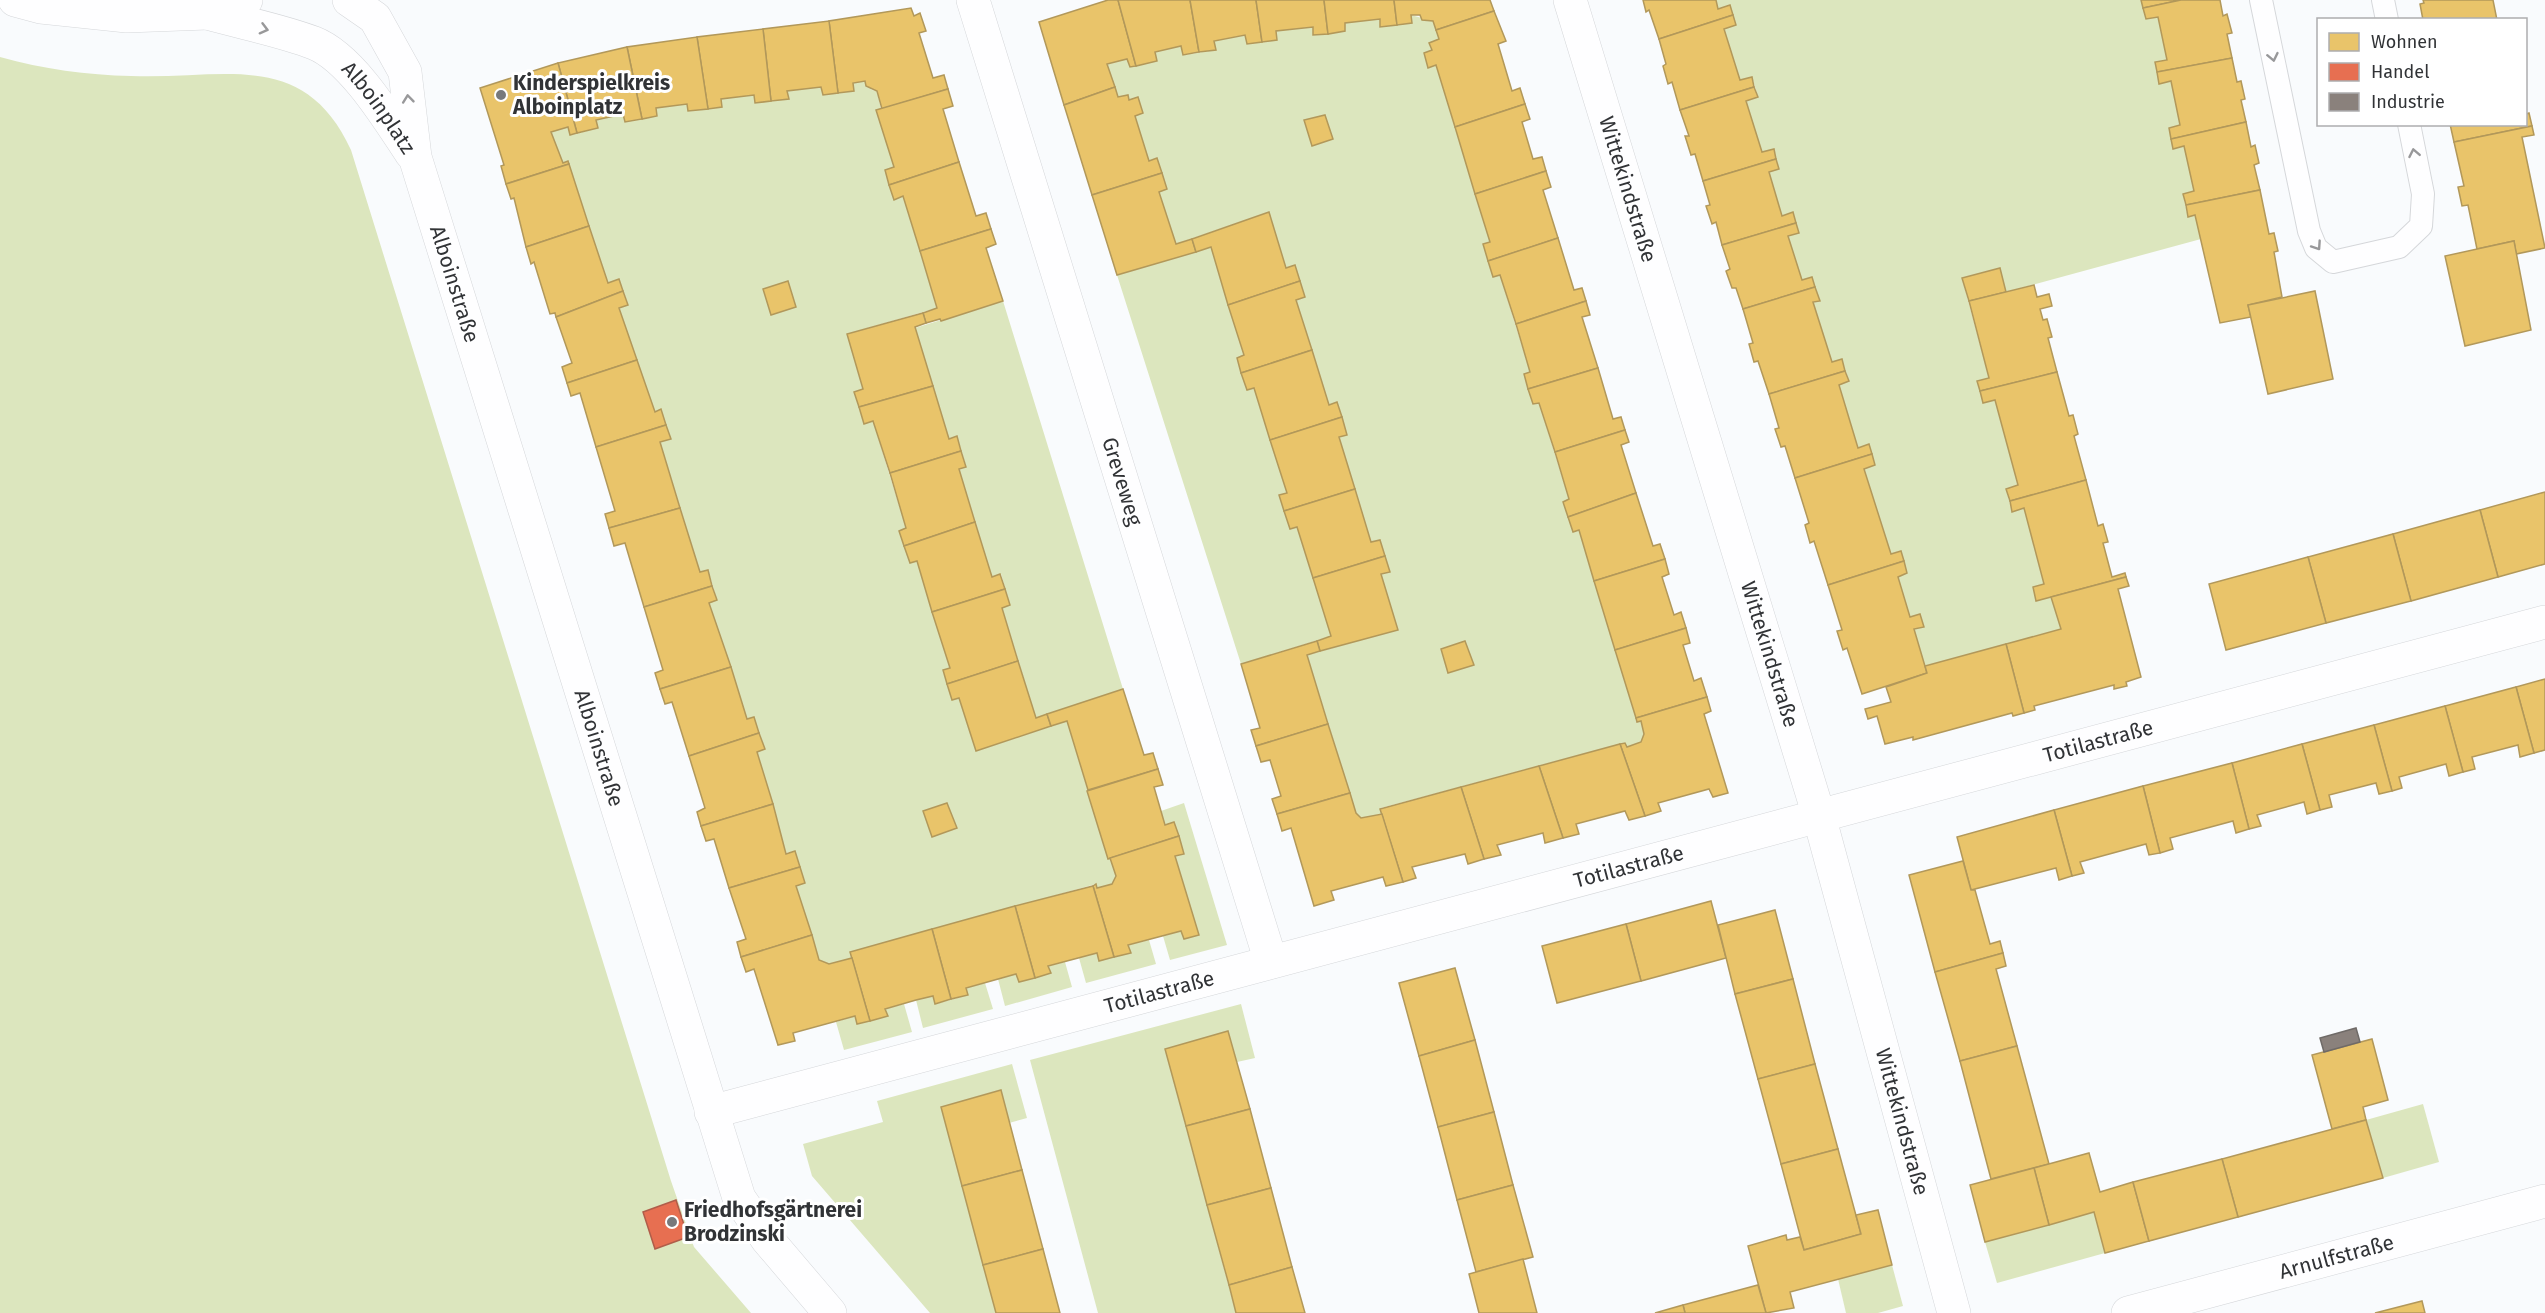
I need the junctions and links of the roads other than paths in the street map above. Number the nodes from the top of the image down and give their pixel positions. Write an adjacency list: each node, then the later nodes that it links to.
1 (15, 0): 8 (street, Alboinplatz)
2 (246, 0): 8 (street, Alboinplatz)
3 (349, 0): 11 (street, Alboinplatz, one-way to 3)
4 (973, 0): 14 (street, Greveweg)
5 (1570, 0): 13 (street, Wittekindstraße)
6 (2260, 0): 10 (lane, one-way to 10)
7 (2384, 0): 9 (lane)
8 (207, 13): 11 (street, Alboinplatz, one-way to 11)
9 (2387, 18)
10 (2409, 126)
11 (415, 157): 15 (street, Alboinstraße)
12 (2545, 622): 13 (street, Totilastraße)
13 (1819, 816): 14 (street, Totilastraße); 18 (street, Wittekindstraße)
14 (1271, 962): 15 (street, Totilastraße)
15 (711, 1112): 17 (street, Alboinstraße)
16 (2545, 1201): 19 (street, Arnulfstraße)
17 (830, 1313)
18 (1954, 1313)
19 (2128, 1313)

